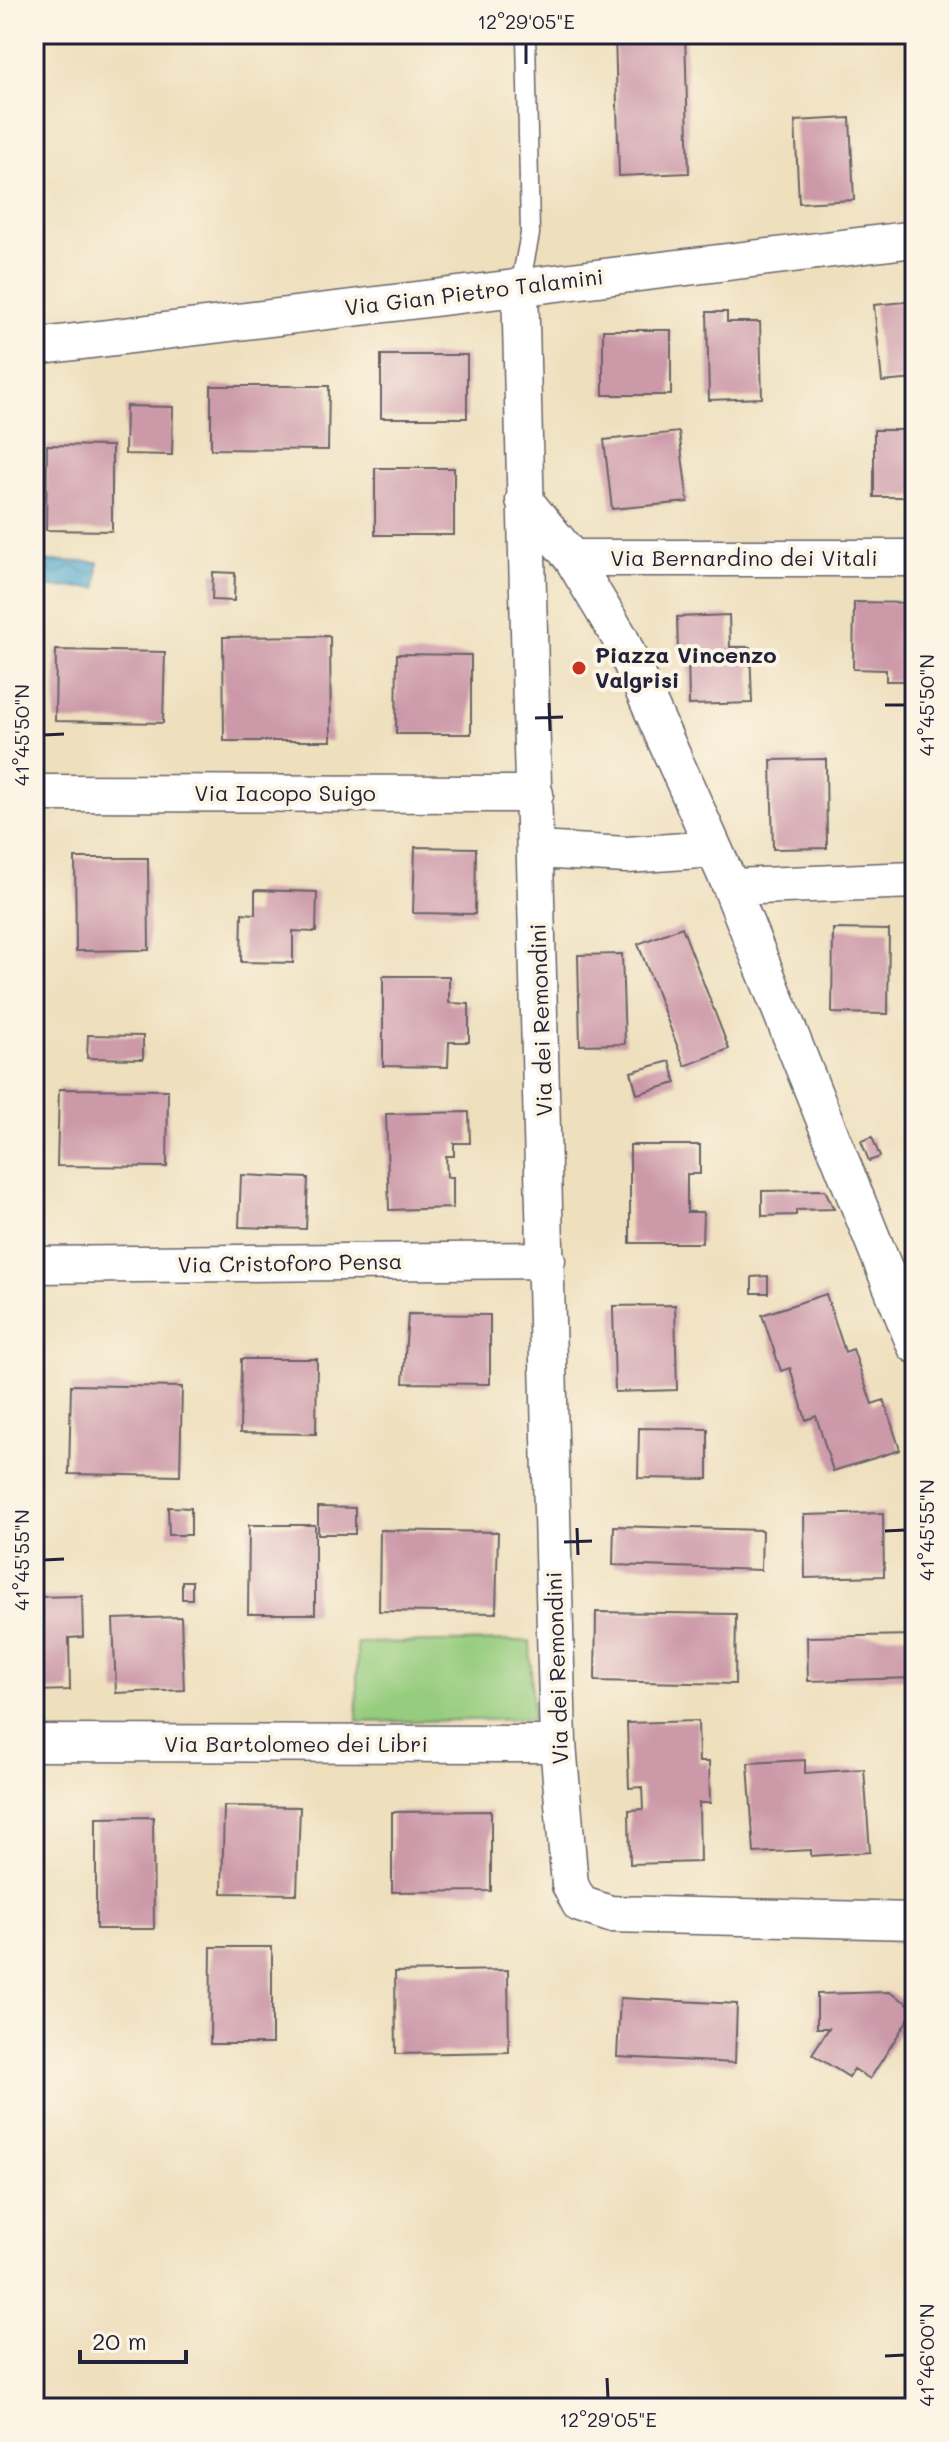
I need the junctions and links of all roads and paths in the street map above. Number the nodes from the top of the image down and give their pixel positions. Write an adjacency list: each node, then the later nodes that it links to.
1 (526, 34): 3 (lane)
2 (915, 239): 3 (street, Via Gian Pietro Talamini)
3 (520, 286): 4 (street, Via Gian Pietro Talamini); 5 (street)
4 (34, 347)
5 (524, 500): 6 (street); 9 (street)
6 (572, 558): 7 (street, Via Bernardino dei Vitali); 10 (street)
7 (915, 558)
8 (34, 793): 9 (street, Via Iacopo Suigo)
9 (535, 794): 11 (street)
10 (714, 849): 11 (street); 13 (street)
11 (536, 850): 14 (street, Via dei Remondini)
12 (915, 880): 13 (street)
13 (731, 887): 16 (street)
14 (547, 1260): 15 (street, Via Cristoforo Pensa); 18 (street, Via dei Remondini)
15 (34, 1265)
16 (915, 1345)
17 (34, 1743): 18 (street, Via Bartolomeo dei Libri)
18 (558, 1744): 19 (street, Via dei Remondini)
19 (915, 1921)

